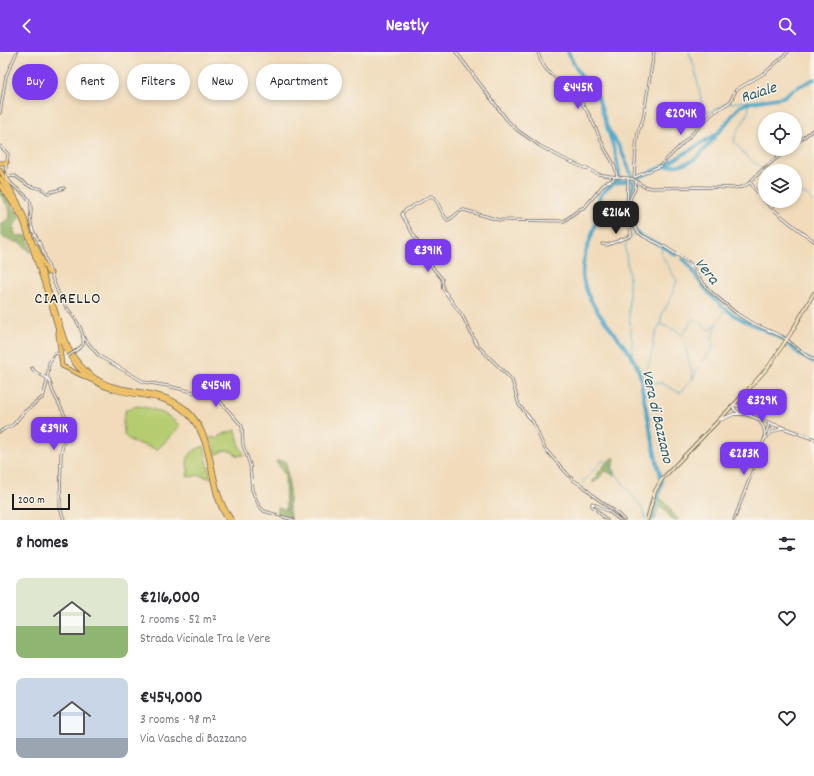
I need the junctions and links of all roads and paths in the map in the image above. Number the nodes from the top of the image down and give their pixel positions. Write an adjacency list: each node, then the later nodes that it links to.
1 (17, 52): 6 (street)
2 (456, 52): 15 (street)
3 (538, 52): 15 (street)
4 (654, 52): 17 (street)
5 (788, 52): 17 (street)
6 (0, 113)
7 (814, 129): 8 (street)
8 (802, 138)
9 (0, 146): 11 (street)
10 (779, 156): 20 (street)
11 (7, 162): 12 (highway); 14 (street)
12 (0, 163)
13 (0, 170): 24 (highway)
14 (6, 177): 22 (street); 23 (street)
15 (617, 177): 18 (street); 60 (street)
16 (0, 178): 25 (highway)
17 (633, 178): 18 (street); 19 (street)
18 (628, 180): 28 (street)
19 (635, 180): 20 (street); 33 (street)
20 (750, 182): 26 (street)
21 (0, 184): 25 (highway)
22 (14, 186): 24 (highway); 29 (street)
23 (64, 188)
24 (13, 193): 27 (highway)
25 (23, 219): 31 (highway)
26 (814, 241)
27 (33, 243): 29 (highway); 56 (highway)
28 (602, 244)
29 (51, 273): 32 (street)
30 (814, 293): 33 (main road)
31 (57, 326): 34 (highway); 42 (highway)
32 (83, 337): 37 (street, bridge); 57 (street)
33 (786, 341): 38 (street); 43 (main road)
34 (60, 347): 35 (highway); 36 (highway)
35 (56, 353): 36 (street); 41 (street)
36 (60, 354): 37 (street); 39 (highway)
37 (66, 357): 39 (highway)
38 (814, 360)
39 (61, 362): 42 (highway)
40 (32, 368): 41 (street)
41 (48, 378): 51 (street); 54 (street)
42 (103, 385): 55 (highway)
43 (746, 392): 44 (main road); 45 (street)
44 (733, 405): 45 (street); 46 (street); 48 (main road)
45 (746, 410): 47 (street)
46 (743, 414): 47 (street); 48 (street)
47 (754, 416): 49 (street); 52 (street)
48 (717, 421): 61 (main road)
49 (771, 423): 50 (street); 52 (street)
50 (785, 428): 52 (street); 53 (street)
51 (0, 432)
52 (766, 437): 62 (street)
53 (814, 439)
54 (64, 520)
55 (228, 520)
56 (232, 520)
57 (294, 520)
58 (607, 520): 59 (street)
59 (620, 520)
60 (624, 520)
61 (647, 520)
62 (735, 520)

